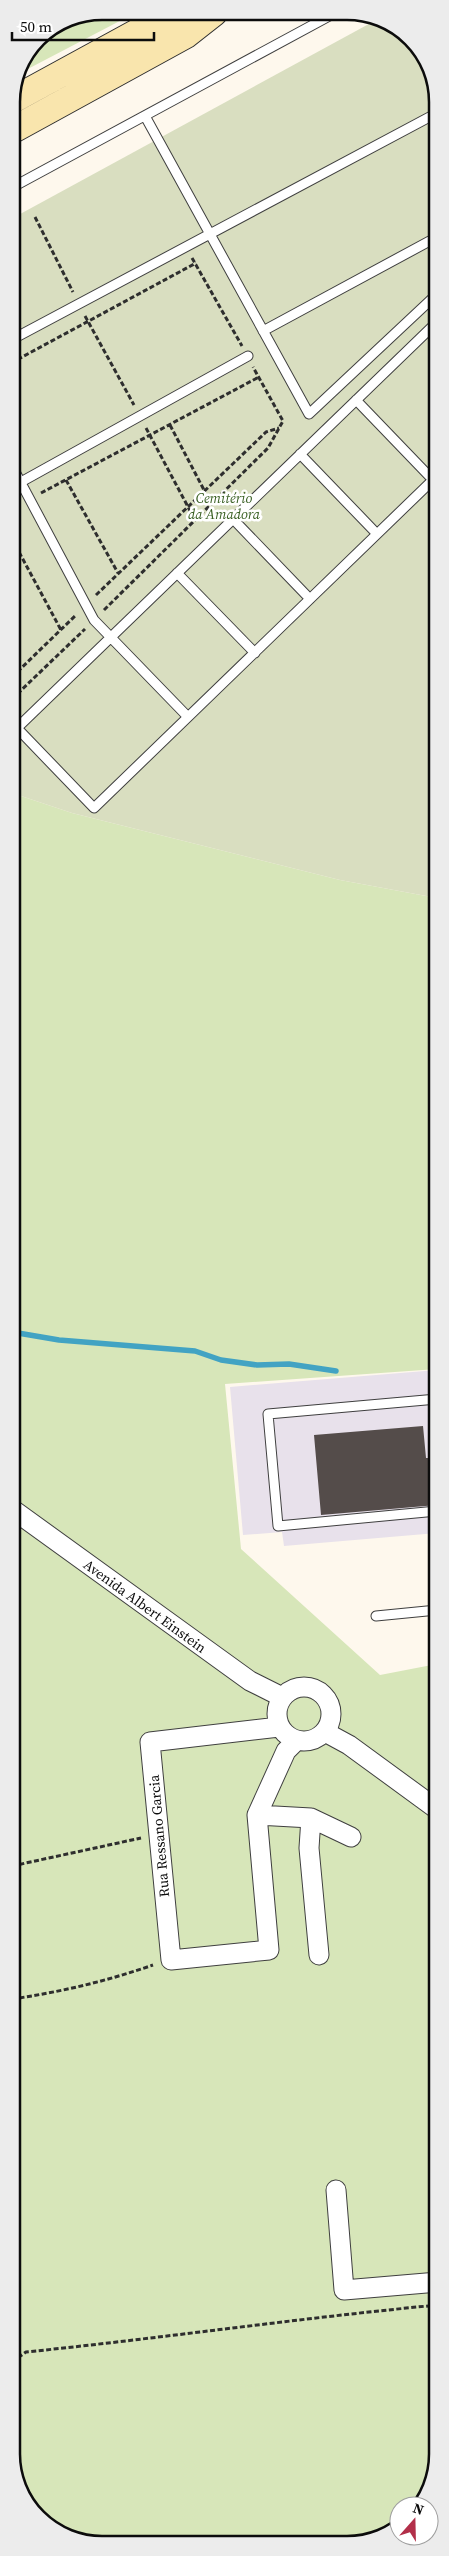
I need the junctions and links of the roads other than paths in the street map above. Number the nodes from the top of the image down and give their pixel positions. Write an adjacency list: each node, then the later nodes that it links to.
1 (159, 20): 4 (street)
2 (204, 20): 5 (street)
3 (322, 20): 6 (lane)
4 (20, 96)
5 (43, 114): 8 (street); 9 (street)
6 (145, 116): 10 (lane); 11 (lane)
7 (429, 117): 11 (lane)
8 (20, 127)
9 (20, 139)
10 (20, 184)
11 (210, 234): 14 (lane); 16 (lane)
12 (429, 241): 14 (lane)
13 (429, 302): 14 (lane)
14 (263, 330)
15 (429, 330): 18 (lane)
16 (20, 336)
17 (248, 356): 21 (lane)
18 (356, 400): 19 (lane); 20 (lane)
19 (300, 454): 23 (lane); 24 (lane)
20 (429, 472)
21 (21, 483): 27 (lane)
22 (429, 484): 24 (lane)
23 (233, 519): 25 (lane); 26 (lane)
24 (377, 534): 26 (lane)
25 (177, 573): 27 (lane); 28 (lane)
26 (310, 598): 28 (lane)
27 (110, 638): 29 (lane); 30 (lane)
28 (254, 653): 29 (lane)
29 (188, 717): 31 (lane)
30 (20, 725)
31 (20, 731)
32 (429, 1399): 33 (lane)
33 (429, 1512)
34 (20, 1515): 37 (street, Avenida Albert Einstein)
35 (429, 1611): 36 (lane)
36 (376, 1616)
37 (282, 1697): 38 (street); 39 (street)
38 (280, 1727): 40 (street); 42 (street, Rua Ressano Garcia)
39 (325, 1732): 40 (street); 41 (street)
40 (296, 1741): 42 (street)
41 (429, 1803)
42 (257, 1815): 43 (street)
43 (310, 1818): 44 (street); 45 (street)
44 (351, 1837)
45 (319, 1955)
46 (336, 2190): 47 (street)
47 (429, 2283)

